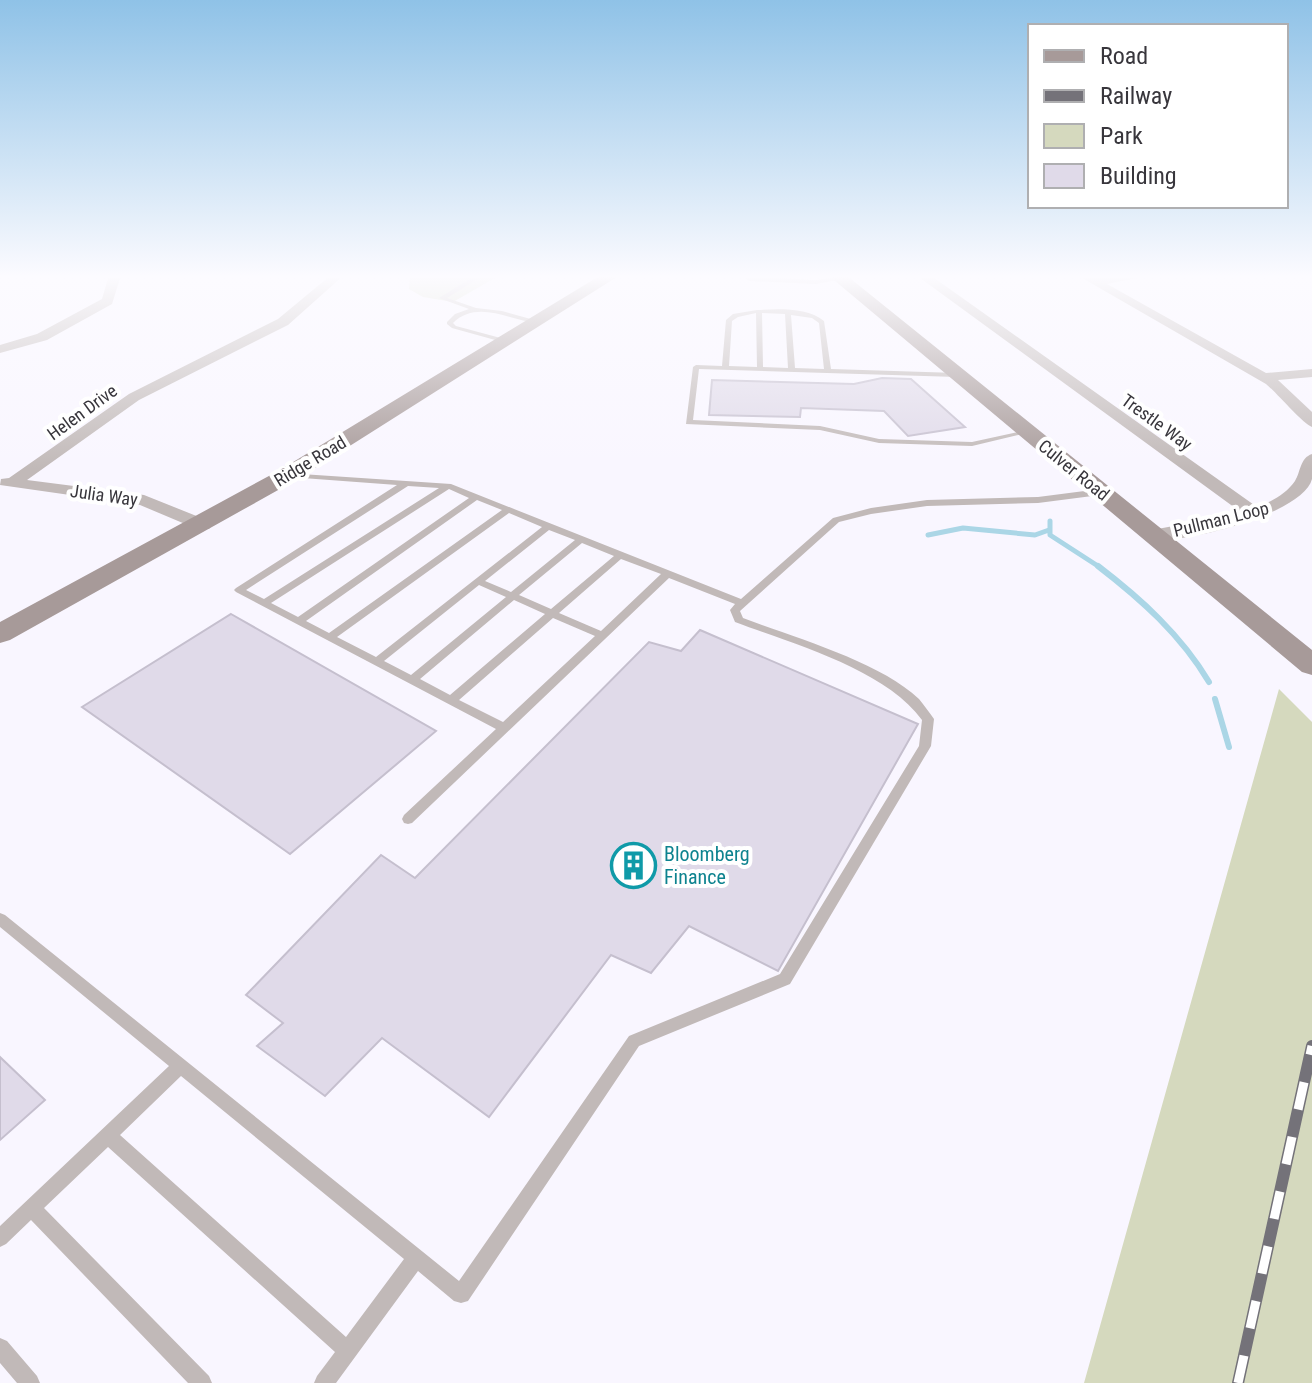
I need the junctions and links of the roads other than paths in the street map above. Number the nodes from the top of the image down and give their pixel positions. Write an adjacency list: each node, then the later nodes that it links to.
1 (33, 340): 12 (street)
2 (248, 340): 24 (street, Helen Drive)
3 (501, 340): 11 (lane)
4 (727, 340): 13 (lane)
5 (759, 340): 14 (lane)
6 (790, 340): 15 (lane)
7 (824, 340): 16 (lane)
8 (914, 340): 18 (street, Culver Road)
9 (1012, 340): 30 (street, Trestle Way)
10 (1197, 340): 19 (street)
11 (506, 341): 23 (street, Ridge Road)
12 (0, 349)
13 (725, 367): 14 (lane); 21 (lane)
14 (760, 368): 15 (lane)
15 (792, 369): 16 (lane)
16 (828, 370): 18 (lane)
17 (1312, 373): 19 (street)
18 (957, 375): 21 (street, Culver Road)
19 (1264, 377): 20 (street)
20 (1312, 422)
21 (1027, 432): 27 (street, Culver Road)
22 (1312, 459): 30 (street, Pullman Loop)
23 (288, 475): 25 (lane); 31 (street, Ridge Road)
24 (6, 483): 31 (street, Julia Way)
25 (406, 483): 26 (lane); 39 (lane)
26 (448, 486): 28 (lane); 39 (lane)
27 (1101, 492): 33 (street, Culver Road); 40 (lane)
28 (476, 497): 29 (lane); 42 (lane)
29 (508, 510): 32 (lane); 45 (lane)
30 (1255, 514): 33 (street, Pullman Loop)
31 (203, 525): 43 (street, Ridge Road)
32 (548, 526): 34 (lane); 37 (lane)
33 (1153, 535): 47 (street, Culver Road)
34 (581, 539): 35 (lane); 38 (lane)
35 (620, 555): 36 (lane); 41 (lane)
36 (667, 574): 40 (lane); 44 (lane)
37 (478, 581): 38 (lane); 46 (lane)
38 (513, 596): 41 (lane); 48 (lane)
39 (264, 603): 42 (lane)
40 (741, 603): 57 (lane)
41 (551, 613): 44 (lane); 49 (lane)
42 (299, 621): 45 (lane)
43 (0, 634)
44 (602, 635): 50 (lane)
45 (330, 637): 46 (lane)
46 (377, 661): 48 (lane)
47 (1312, 665)
48 (412, 680): 49 (lane)
49 (451, 700): 50 (lane)
50 (504, 728): 51 (lane)
51 (408, 819)
52 (0, 919): 53 (lane)
53 (180, 1066): 54 (lane); 57 (lane)
54 (107, 1135): 55 (lane); 59 (lane)
55 (32, 1208): 56 (lane); 61 (lane)
56 (0, 1238)
57 (416, 1258): 59 (lane)
58 (0, 1348): 60 (lane)
59 (348, 1351): 62 (lane)
60 (30, 1383)
61 (202, 1383)
62 (324, 1383)

